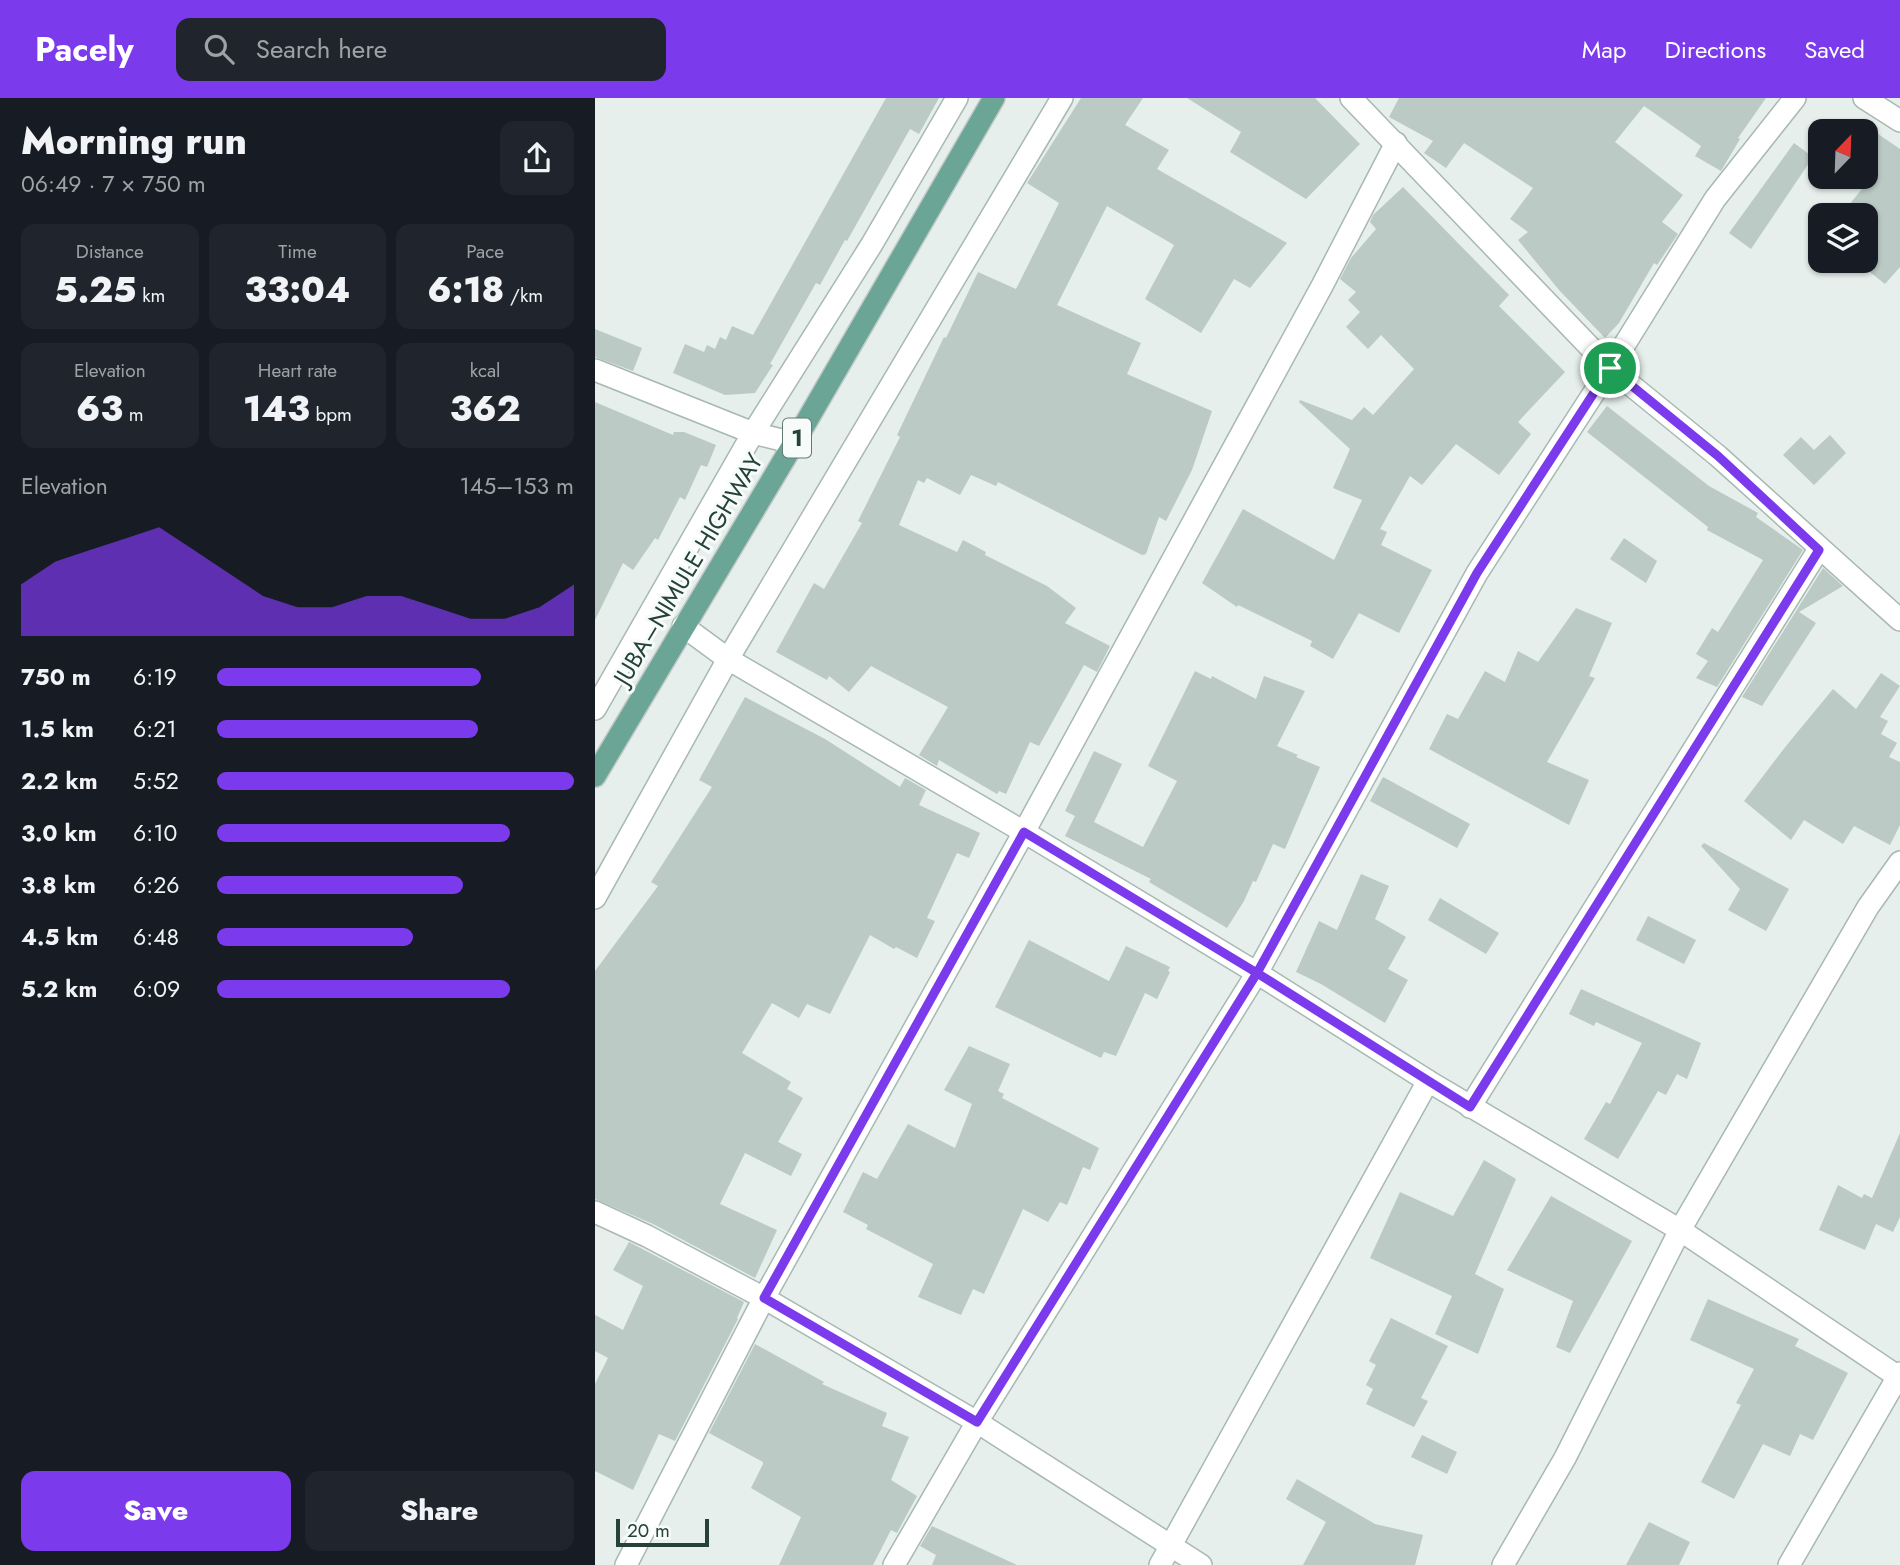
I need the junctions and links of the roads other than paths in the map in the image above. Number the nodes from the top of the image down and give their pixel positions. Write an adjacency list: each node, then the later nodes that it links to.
1 (957, 98): 11 (street)
2 (994, 98): 12 (main road, JUBA–NIMULE HIGHWAY / 1)
3 (1062, 98): 16 (street)
4 (1350, 98): 8 (street)
5 (1795, 98): 9 (street)
6 (1864, 98): 7 (street)
7 (1900, 121)
8 (1396, 143): 9 (street); 19 (street)
9 (1610, 368): 13 (street); 22 (street)
10 (595, 370): 11 (street)
11 (753, 433): 12 (street); 17 (street)
12 (794, 443): 15 (main road, JUBA–NIMULE HIGHWAY / 1)
13 (1819, 550): 14 (street); 24 (street)
14 (1900, 620)
15 (683, 626): 16 (street); 18 (main road, JUBA–NIMULE HIGHWAY / 1)
16 (728, 659): 19 (street); 21 (street)
17 (595, 709)
18 (595, 776)
19 (1024, 832): 22 (street); 27 (street)
20 (1900, 862): 26 (street)
21 (595, 898)
22 (1257, 973): 23 (street); 29 (street)
23 (1428, 1082): 24 (street); 30 (street)
24 (1470, 1107): 26 (street)
25 (595, 1212): 27 (street)
26 (1679, 1230): 28 (street); 34 (street)
27 (764, 1298): 29 (street); 31 (street)
28 (1899, 1376): 35 (street)
29 (977, 1422): 30 (street); 32 (street)
30 (1164, 1556): 33 (street)
31 (626, 1565)
32 (894, 1565)
33 (1201, 1565)
34 (1503, 1565)
35 (1789, 1565)

